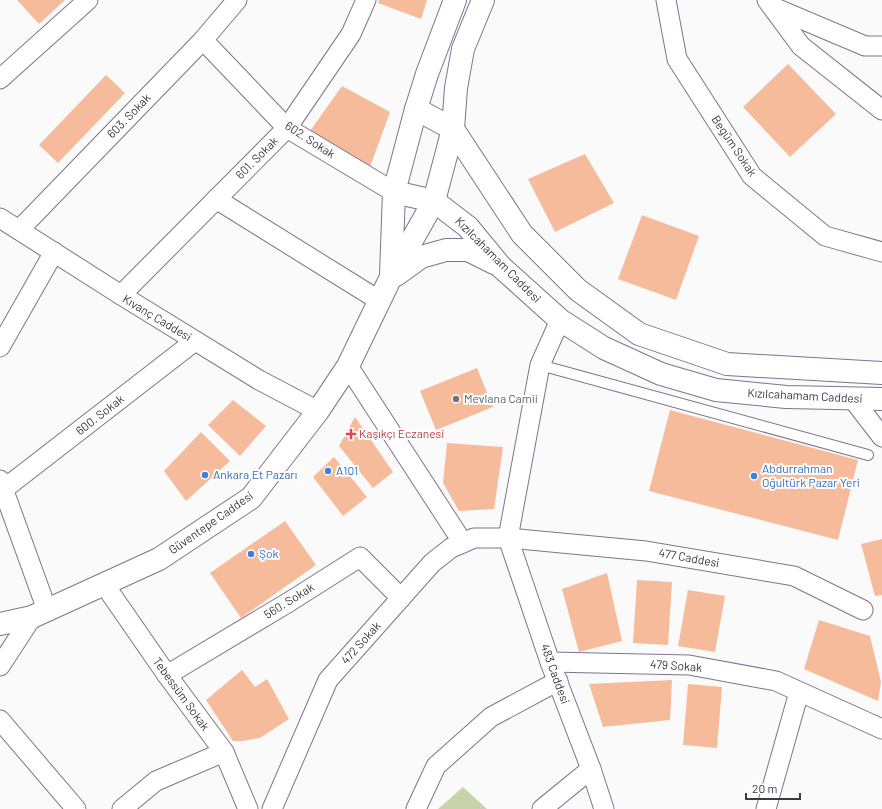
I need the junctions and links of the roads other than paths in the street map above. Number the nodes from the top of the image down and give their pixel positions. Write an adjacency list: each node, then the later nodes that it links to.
1 (88, 0): 10 (street)
2 (237, 0): 8 (street, 603. Sokak)
3 (366, 0): 13 (street, 601. Sokak)
4 (455, 0): 11 (main road)
5 (482, 0): 14 (main road)
6 (666, 0): 21 (street, Begüm Sokak)
7 (769, 3): 9 (street); 12 (street)
8 (203, 40): 13 (street, 602. Sokak); 19 (street, 603. Sokak)
9 (882, 46)
10 (0, 79)
11 (416, 110): 14 (main road); 15 (main road)
12 (882, 110)
13 (287, 128): 15 (street, 602. Sokak); 16 (street, 601. Sokak)
14 (453, 129): 17 (main road, Güventepe Caddesi); 31 (main road)
15 (394, 192): 17 (main road, Kızılcahamam Caddesi); 23 (main road)
16 (216, 199): 24 (street, 601. Sokak); 25 (street)
17 (434, 201): 22 (main road, Kızılcahamam Caddesi); 23 (main road, Güventepe Caddesi)
18 (0, 218): 19 (street, Kıvanç Caddesi)
19 (19, 230): 20 (street, Kıvanç Caddesi)
20 (54, 252): 24 (street, Kıvanç Caddesi); 28 (street)
21 (882, 252)
22 (501, 267): 23 (main road); 26 (main road, Kızılcahamam Caddesi)
23 (390, 280): 25 (main road, Güventepe Caddesi)
24 (121, 295): 27 (street, Kıvanç Caddesi)
25 (380, 300): 30 (main road, Güventepe Caddesi)
26 (560, 320): 29 (street); 32 (main road, Kızılcahamam Caddesi)
27 (195, 341): 34 (street, Kıvanç Caddesi); 37 (street, 600. Sokak)
28 (0, 347)
29 (540, 365): 36 (lane); 38 (street)
30 (348, 366): 34 (main road, Güventepe Caddesi); 39 (street)
31 (881, 373)
32 (852, 398): 33 (main road, Kızılcahamam Caddesi); 35 (street)
33 (882, 399)
34 (318, 411): 40 (main road, Güventepe Caddesi)
35 (882, 437)
36 (868, 456)
37 (2, 484): 43 (street)
38 (508, 538): 39 (street, 472 Sokak); 42 (street, 477 Caddesi); 45 (street, 483 Caddesi)
39 (463, 543): 41 (street, 472 Sokak)
40 (104, 584): 43 (main road, Güventepe Caddesi); 47 (street, Tebessüm Sokak)
41 (401, 598): 47 (street, 560. Sokak); 57 (street, 472 Sokak)
42 (863, 610)
43 (40, 613): 44 (main road, Güventepe Caddesi); 46 (street)
44 (0, 624)
45 (550, 662): 48 (street, 483 Caddesi); 49 (street, 479 Sokak)
46 (0, 666)
47 (167, 675): 52 (street, Tebessüm Sokak)
48 (558, 681): 53 (street, 483 Caddesi); 58 (street)
49 (799, 692): 51 (street, 479 Sokak); 61 (street)
50 (0, 720): 54 (street)
51 (882, 729)
52 (224, 752): 55 (street); 56 (street, Tebessüm Sokak)
53 (591, 769): 59 (street); 60 (street, 483 Caddesi)
54 (76, 809)
55 (122, 809)
56 (248, 809)
57 (272, 809)
58 (416, 809)
59 (542, 809)
60 (604, 809)
61 (766, 809)

